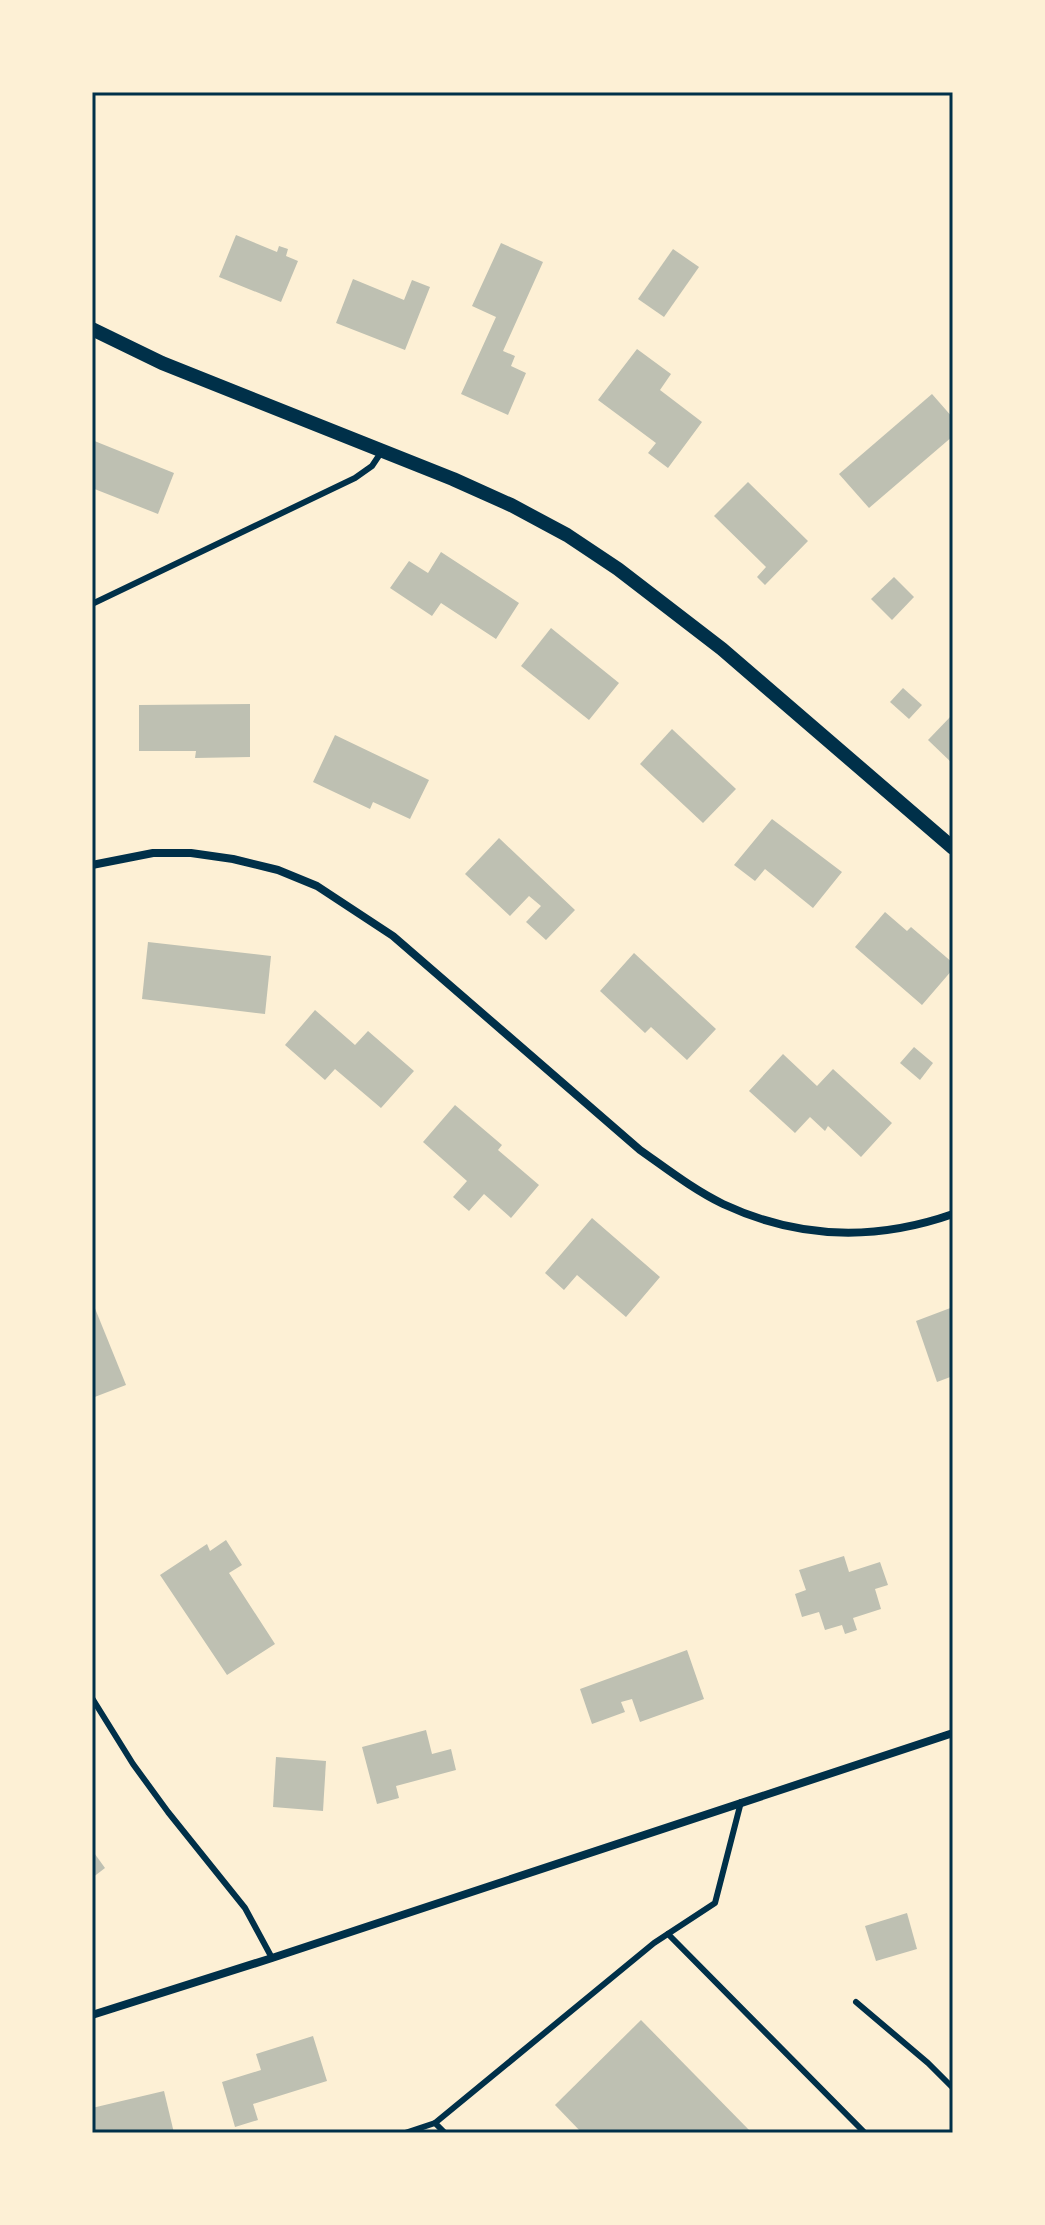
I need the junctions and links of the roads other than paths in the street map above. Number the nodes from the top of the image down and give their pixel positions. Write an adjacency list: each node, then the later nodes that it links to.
1 (92, 329): 2 (street)
2 (382, 451): 3 (lane); 4 (street)
3 (92, 604)
4 (953, 848)
5 (92, 865): 6 (street)
6 (953, 1214)
7 (92, 1698): 11 (lane)
8 (953, 1733): 9 (street)
9 (741, 1802): 10 (lane); 11 (street)
10 (668, 1934): 15 (lane); 18 (lane)
11 (272, 1958): 13 (street)
12 (856, 2002): 14 (lane)
13 (92, 2015)
14 (953, 2088)
15 (435, 2123): 16 (lane); 17 (lane)
16 (405, 2133)
17 (445, 2133)
18 (865, 2133)

